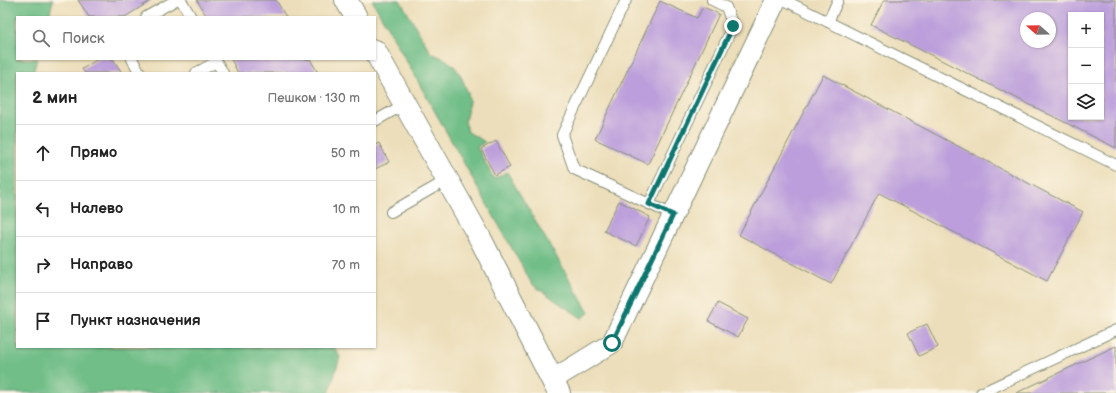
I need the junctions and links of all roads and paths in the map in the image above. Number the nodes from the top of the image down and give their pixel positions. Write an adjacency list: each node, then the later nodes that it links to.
1 (176, 0): 9 (lane)
2 (181, 0): 10 (lane)
3 (346, 0): 11 (street)
4 (626, 0): 23 (lane)
5 (712, 0): 23 (lane)
6 (776, 0): 25 (street)
7 (784, 0): 12 (lane)
8 (838, 0): 12 (lane)
9 (148, 16)
10 (190, 16)
11 (355, 16)
12 (828, 22): 21 (lane)
13 (376, 53): 19 (street)
14 (133, 60): 16 (lane)
15 (216, 60): 17 (lane); 18 (lane)
16 (139, 72)
17 (198, 72)
18 (222, 72)
19 (405, 104): 20 (lane); 22 (street)
20 (376, 120)
21 (1116, 165)
22 (447, 180): 24 (lane); 27 (street)
23 (649, 204): 25 (lane)
24 (391, 212)
25 (673, 215): 27 (street)
26 (1116, 330): 28 (lane)
27 (556, 387)
28 (981, 393)

